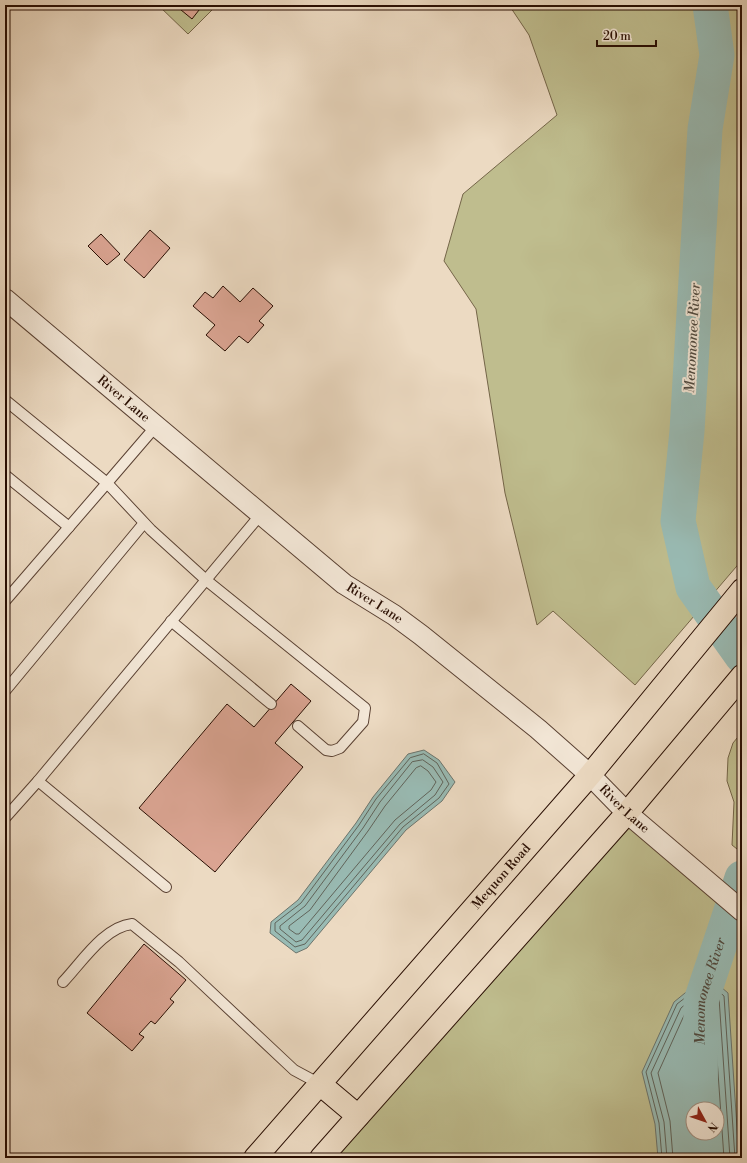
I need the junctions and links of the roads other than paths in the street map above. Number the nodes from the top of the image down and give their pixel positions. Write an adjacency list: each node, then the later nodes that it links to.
1 (5, 299): 3 (street, River Lane)
2 (5, 400): 5 (lane)
3 (156, 426): 5 (lane); 6 (street, River Lane)
4 (5, 475): 8 (lane)
5 (106, 483): 7 (lane); 8 (lane)
6 (261, 514): 9 (lane); 17 (street, River Lane)
7 (144, 523): 9 (lane); 14 (lane)
8 (69, 526): 11 (lane)
9 (206, 580): 12 (lane); 16 (lane)
10 (736, 598): 17 (main road, Mequon Road)
11 (5, 601)
12 (171, 621): 15 (lane); 18 (lane)
13 (739, 680): 19 (main road)
14 (5, 691)
15 (271, 704)
16 (298, 726)
17 (590, 775): 19 (street, River Lane); 24 (main road, Mequon Road)
18 (38, 781): 20 (lane); 21 (lane)
19 (627, 813): 22 (street, River Lane); 25 (main road)
20 (5, 818)
21 (166, 887)
22 (742, 911)
23 (64, 982): 24 (lane)
24 (320, 1084): 25 (main road); 26 (main road, Mequon Road)
25 (358, 1116): 27 (main road)
26 (256, 1158)
27 (322, 1158)

